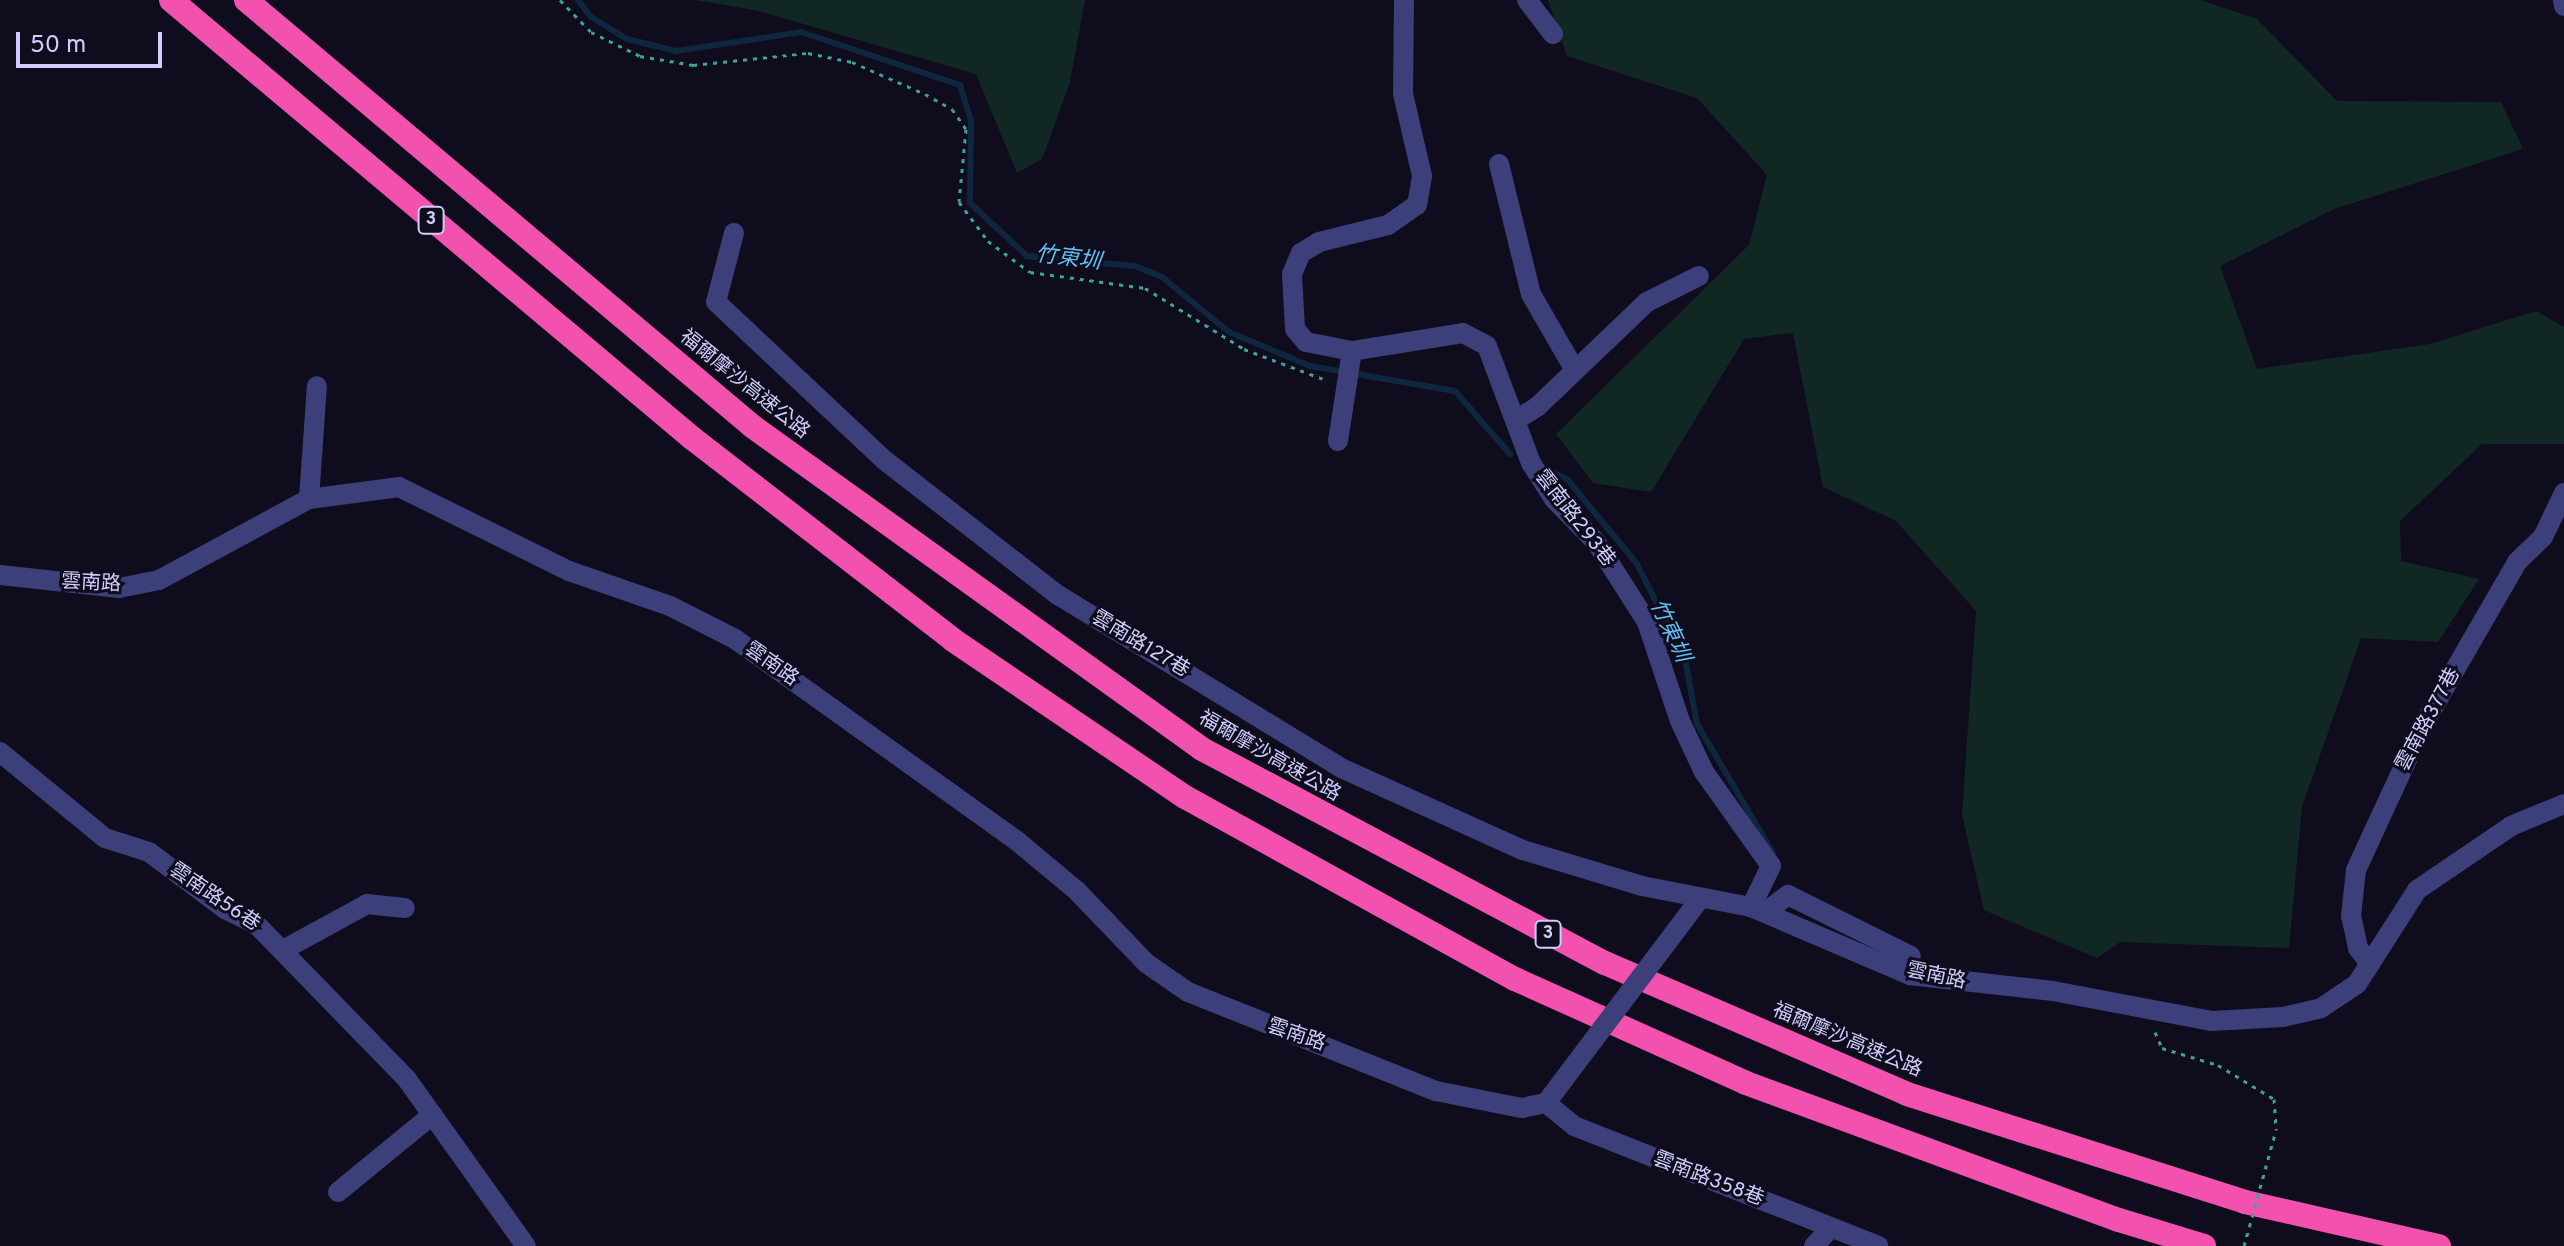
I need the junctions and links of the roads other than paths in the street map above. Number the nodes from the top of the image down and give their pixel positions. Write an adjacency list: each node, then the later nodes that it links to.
1 (171, 0): 34 (highway, 3)
2 (246, 0): 35 (highway, 福爾摩沙高速公路 / 3)
3 (1404, 0): 12 (street)
4 (1527, 0): 7 (street)
5 (2563, 0): 6 (street)
6 (2564, 6)
7 (1553, 34)
8 (1499, 164): 11 (street)
9 (734, 233): 21 (street, 雲南路127巷)
10 (1699, 276): 11 (street)
11 (1573, 367): 14 (street)
12 (1349, 368): 14 (street, 雲南路293巷); 15 (street)
13 (317, 386): 17 (street)
14 (1516, 420): 23 (street, 雲南路293巷)
15 (1338, 441)
16 (2564, 493): 26 (street, 雲南路377巷)
17 (309, 499): 18 (street, 雲南路); 27 (street, 雲南路)
18 (0, 575)
19 (0, 752): 24 (street, 雲南路56巷)
20 (2564, 804): 26 (street, 雲南路)
21 (1699, 900): 23 (street, 雲南路); 27 (street, bridge)
22 (405, 908): 24 (street)
23 (1758, 910): 25 (street); 26 (street, 雲南路)
24 (283, 950): 28 (street, 雲南路56巷)
25 (1911, 956)
26 (2370, 964)
27 (1546, 1103): 30 (street, 雲南路358巷)
28 (432, 1115): 29 (street); 31 (street, 雲南路56巷)
29 (338, 1192)
30 (1831, 1228): 32 (street); 33 (street, 雲南路358巷)
31 (526, 1246)
32 (1814, 1246)
33 (1878, 1246)
34 (2204, 1246)
35 (2439, 1246)

